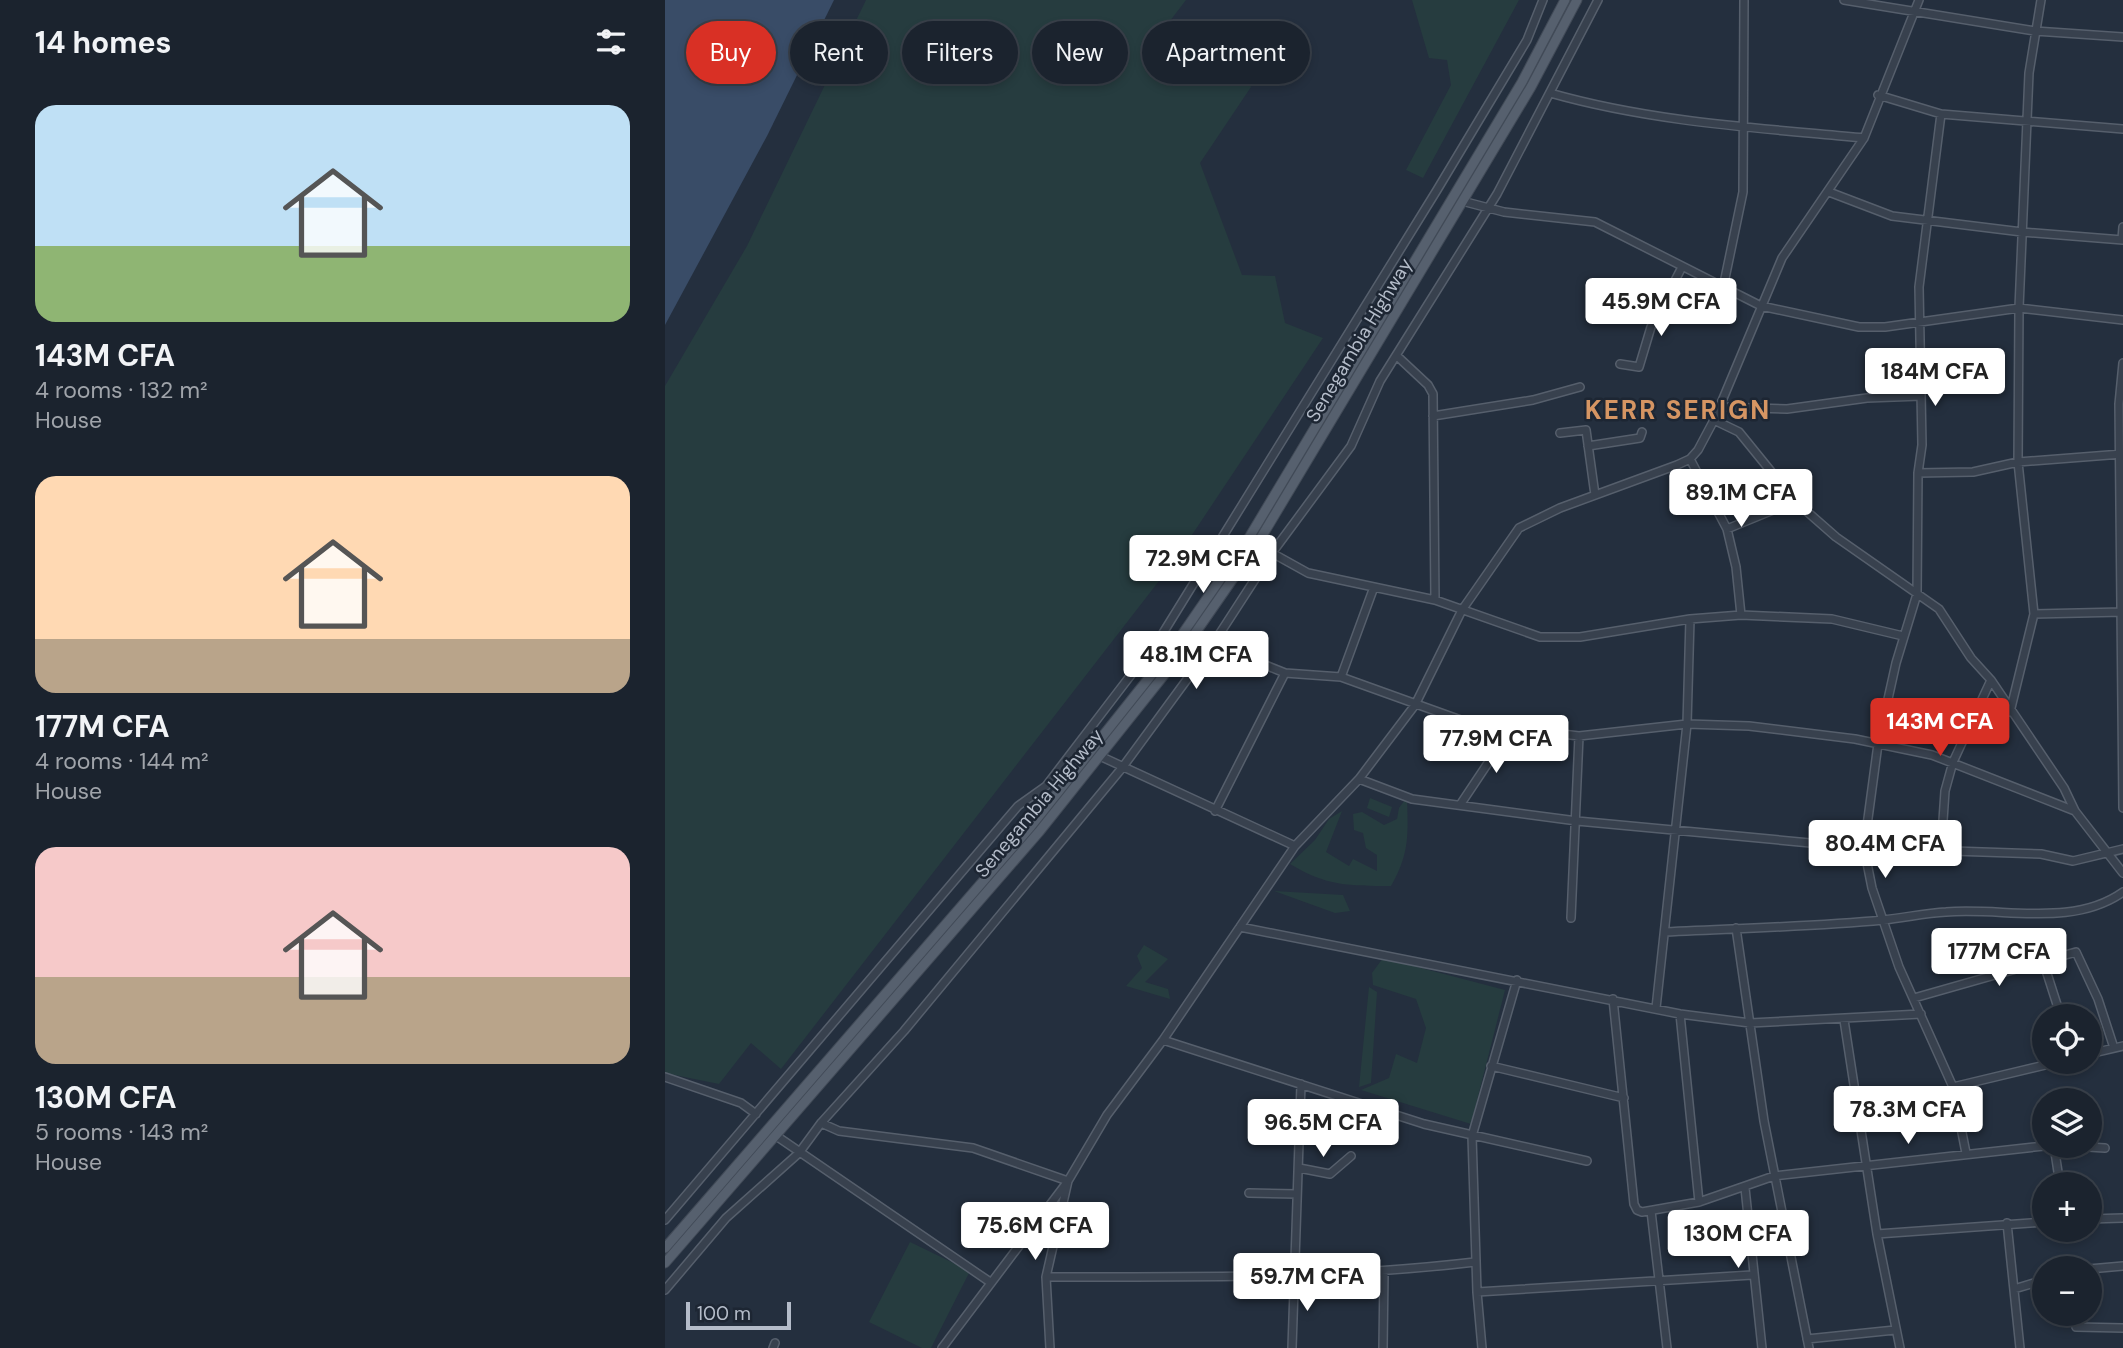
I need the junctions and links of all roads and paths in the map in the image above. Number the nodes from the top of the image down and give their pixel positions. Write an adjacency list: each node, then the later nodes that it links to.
1 (1543, 0): 113 (street)
2 (1565, 0): 141 (main road, Senegambia Highway)
3 (1577, 0): 21 (main road, Senegambia Highway)
4 (1598, 0): 12 (street)
5 (1744, 0): 17 (street)
6 (1844, 0): 9 (street)
7 (1919, 0): 9 (street)
8 (2041, 0): 10 (street)
9 (1915, 9): 10 (street); 13 (street)
10 (2035, 31): 11 (street); 16 (street)
11 (2123, 37)
12 (1550, 93): 17 (street); 22 (street)
13 (1878, 95): 14 (street); 19 (street)
14 (1941, 114): 16 (street); 23 (street)
15 (2123, 118): 18 (street)
16 (2026, 122): 18 (street); 25 (street)
17 (1744, 127): 19 (street); 28 (street)
18 (2122, 129)
19 (1864, 138): 20 (street)
20 (1829, 192): 23 (street); 29 (street)
21 (1462, 201): 22 (street); 73 (main road, Senegambia Highway)
22 (1486, 208): 27 (street); 33 (street)
23 (1926, 221): 25 (street); 32 (street)
24 (2123, 227): 26 (street)
25 (2022, 232): 26 (street); 30 (street)
26 (2122, 239)
27 (1682, 267): 28 (street); 35 (street)
28 (1723, 288): 29 (street)
29 (1761, 306): 32 (street); 38 (street)
30 (2019, 308): 31 (street); 32 (street); 46 (street)
31 (2123, 320)
32 (1921, 323): 37 (street)
33 (1397, 356): 39 (street); 51 (street)
34 (2123, 363): 44 (street)
35 (1620, 364)
36 (1580, 387): 39 (street)
37 (1921, 396): 38 (street); 47 (street)
38 (1719, 407): 40 (street)
39 (1433, 416): 55 (street)
40 (1714, 419): 45 (street); 49 (street)
41 (1641, 432): 43 (street)
42 (1560, 433): 43 (street)
43 (1588, 446): 48 (street)
44 (2121, 454): 46 (street); 52 (street)
45 (1690, 459): 48 (street); 50 (street)
46 (2018, 462): 47 (street); 58 (street)
47 (1918, 473): 54 (street)
48 (1595, 495): 56 (street)
49 (1795, 501): 50 (street); 54 (street)
50 (1727, 529): 59 (street)
51 (1272, 553): 53 (street); 62 (street)
52 (2121, 566): 57 (street)
53 (1374, 587): 55 (street); 64 (street)
54 (1917, 594): 61 (street); 65 (street)
55 (1435, 600): 56 (street)
56 (1462, 610): 60 (street); 66 (street)
57 (2122, 612): 58 (street); 70 (street)
58 (2034, 614): 67 (street)
59 (1741, 615): 60 (street); 61 (street)
60 (1690, 619): 68 (street)
61 (1903, 636): 72 (street)
62 (1213, 644): 63 (street); 75 (street)
63 (1285, 673): 64 (street); 79 (street)
64 (1341, 677): 66 (street)
65 (1991, 680): 67 (street); 74 (street)
66 (1415, 705): 69 (street); 76 (street)
67 (2010, 712): 80 (street)
68 (1687, 724): 71 (street); 72 (street); 82 (street)
69 (1510, 730): 71 (street); 77 (street)
70 (2122, 735): 78 (street)
71 (1579, 736): 81 (street)
72 (1878, 744): 74 (street); 84 (street)
73 (1102, 757): 75 (street); 115 (main road, Senegambia Highway)
74 (1953, 762): 80 (street); 86 (street)
75 (1122, 768): 79 (street); 114 (street)
76 (1359, 779): 77 (street); 83 (street)
77 (1460, 805): 81 (street)
78 (2123, 808)
79 (1215, 811): 83 (street)
80 (2075, 811): 87 (street)
81 (1577, 821): 82 (street); 90 (street)
82 (1675, 829): 84 (street); 94 (street)
83 (1295, 846): 92 (street)
84 (1864, 848): 86 (street); 91 (street)
85 (2123, 849): 87 (street); 88 (street)
86 (1941, 850): 87 (street)
87 (2109, 855): 88 (street)
88 (2122, 872)
89 (2123, 892): 91 (street)
90 (1571, 918)
91 (1882, 920): 93 (street); 97 (street)
92 (1240, 928): 96 (street); 105 (street)
93 (1736, 928): 94 (street); 104 (street)
94 (1665, 932): 100 (street)
95 (2043, 961): 97 (street); 99 (street); 106 (street)
96 (1517, 980): 98 (street); 107 (street)
97 (1914, 998): 102 (street)
98 (1613, 999): 100 (street); 112 (street)
99 (2057, 1004)
100 (1656, 1008): 101 (street)
101 (1680, 1014): 104 (street); 131 (street)
102 (1921, 1014): 103 (street); 111 (street)
103 (1844, 1020): 104 (street); 124 (street)
104 (1750, 1023): 126 (street)
105 (1163, 1040): 110 (street); 127 (street)
106 (2119, 1047)
107 (1491, 1066): 112 (street); 116 (street)
108 (2032, 1068): 111 (street)
109 (665, 1077): 113 (street)
110 (1301, 1084): 116 (street); 125 (street)
111 (1953, 1087): 121 (street)
112 (1624, 1098): 132 (street)
113 (756, 1114): 136 (street)
114 (821, 1124): 120 (street); 127 (street)
115 (775, 1135): 120 (street); 143 (main road, Senegambia Highway)
116 (1472, 1136): 123 (street); 142 (street)
117 (2032, 1147): 121 (street)
118 (2102, 1148): 119 (street)
119 (2105, 1148)
120 (799, 1153): 150 (street); 154 (street)
121 (1966, 1153): 124 (street)
122 (1351, 1156): 125 (street)
123 (1587, 1161)
124 (1866, 1166): 126 (street); 140 (street)
125 (1299, 1168): 130 (street)
126 (1774, 1176): 128 (street); 159 (street)
127 (1068, 1181): 133 (street); 139 (street)
128 (1745, 1188): 131 (street); 147 (street)
129 (1249, 1193): 130 (street)
130 (1297, 1194): 148 (street)
131 (1699, 1202): 132 (street)
132 (1651, 1212): 151 (street)
133 (1040, 1217): 139 (street); 150 (street)
134 (2123, 1218): 135 (street)
135 (2102, 1219)
136 (665, 1220)
137 (2032, 1222): 138 (street)
138 (2007, 1223): 140 (street); 153 (street)
139 (1058, 1224): 149 (street)
140 (1877, 1234): 158 (street)
141 (665, 1248)
142 (1475, 1262): 146 (street); 155 (street)
143 (665, 1263)
144 (2123, 1266): 145 (street)
145 (2102, 1268)
146 (1384, 1273): 148 (street); 163 (street)
147 (1752, 1275): 151 (street); 166 (street)
148 (1294, 1276): 149 (street); 162 (street)
149 (1046, 1277): 161 (street)
150 (990, 1282): 160 (street)
151 (1659, 1282): 155 (street); 165 (street)
152 (2032, 1284): 153 (street)
153 (2014, 1289): 169 (street)
154 (665, 1290)
155 (1476, 1292): 164 (street)
156 (2076, 1327): 157 (street)
157 (2123, 1328)
158 (1895, 1330): 159 (street); 168 (street)
159 (1807, 1339): 167 (street)
160 (942, 1348)
161 (1051, 1348)
162 (1292, 1348)
163 (1383, 1348)
164 (1482, 1348)
165 (1667, 1348)
166 (1762, 1348)
167 (1808, 1348)
168 (1901, 1348)
169 (2019, 1348)

